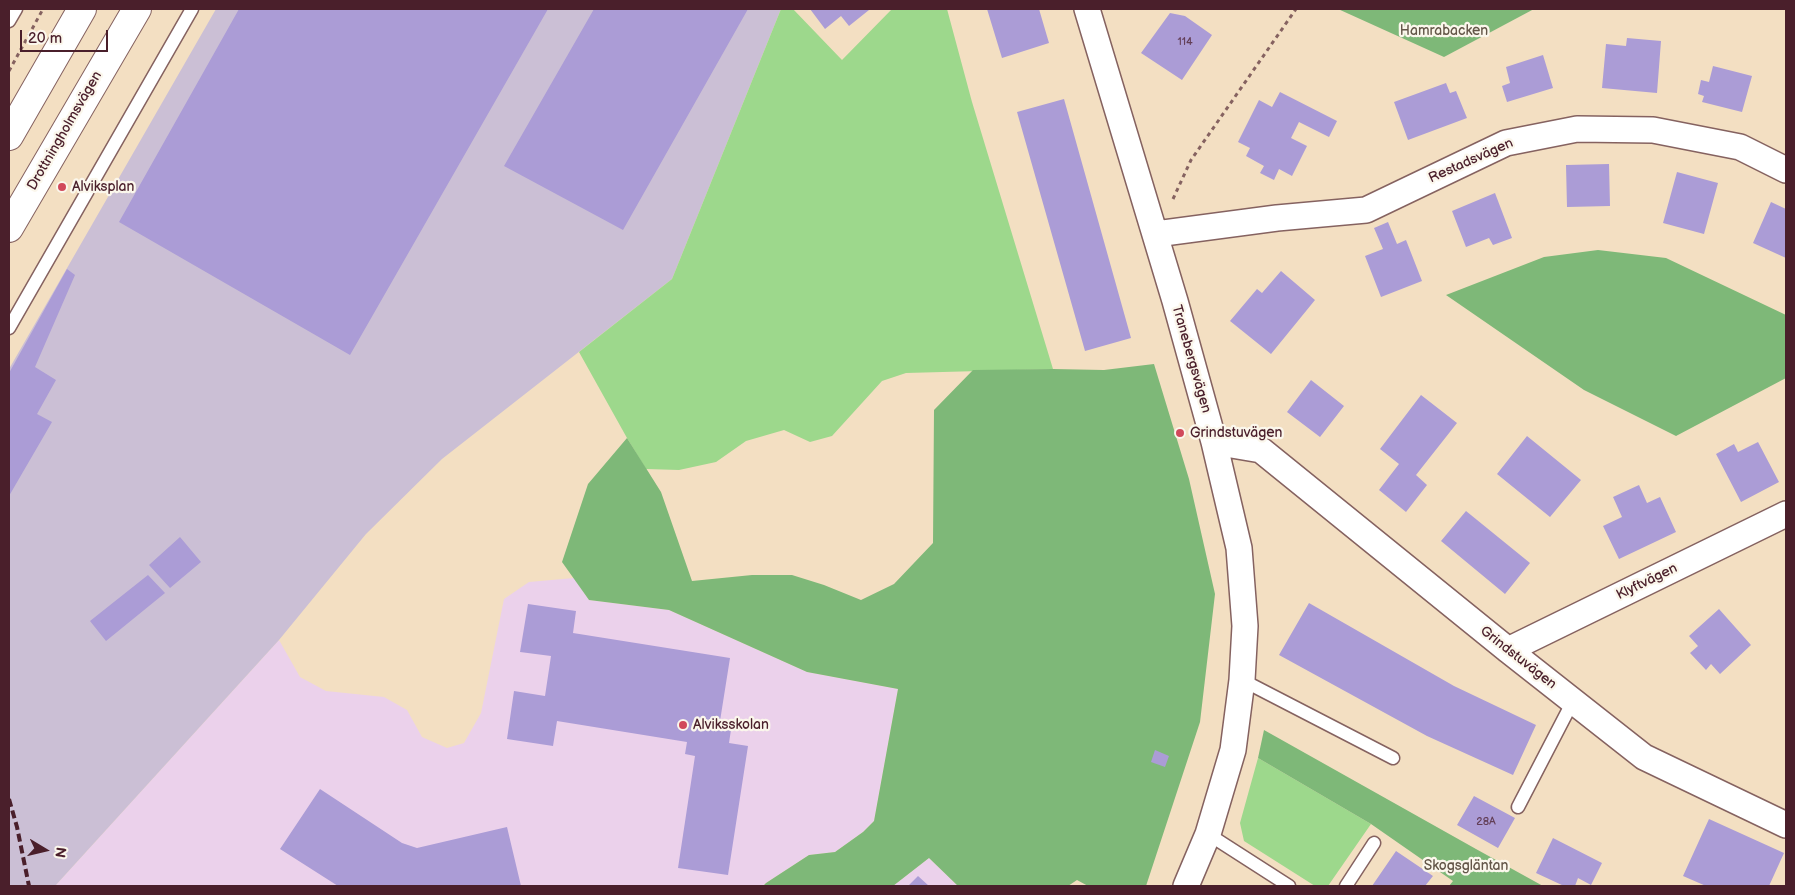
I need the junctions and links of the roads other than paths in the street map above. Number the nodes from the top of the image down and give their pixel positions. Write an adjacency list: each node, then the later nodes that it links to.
1 (16, 9): 6 (lane)
2 (82, 9): 7 (main road)
3 (136, 9): 9 (main road, Drottningholmsvägen)
4 (192, 9): 11 (lane)
5 (1087, 9): 10 (street, Tranebergsvägen)
6 (9, 21)
7 (9, 136)
8 (1786, 170): 10 (street, Restadsvägen)
9 (9, 228)
10 (1156, 234): 12 (street, Tranebergsvägen)
11 (9, 328)
12 (1214, 442): 14 (street, Grindstuvägen); 15 (street, Tranebergsvägen)
13 (1786, 514): 14 (street, Klyftvägen)
14 (1508, 650): 16 (street, Grindstuvägen)
15 (1242, 680): 17 (lane); 20 (street, Tranebergsvägen)
16 (1573, 702): 18 (lane); 19 (street, Grindstuvägen)
17 (1393, 758)
18 (1518, 807)
19 (1786, 824)
20 (1208, 834): 22 (street, Tranebergsvägen); 23 (lane)
21 (1374, 843): 24 (lane)
22 (1186, 886)
23 (1290, 886)
24 (1346, 886)

